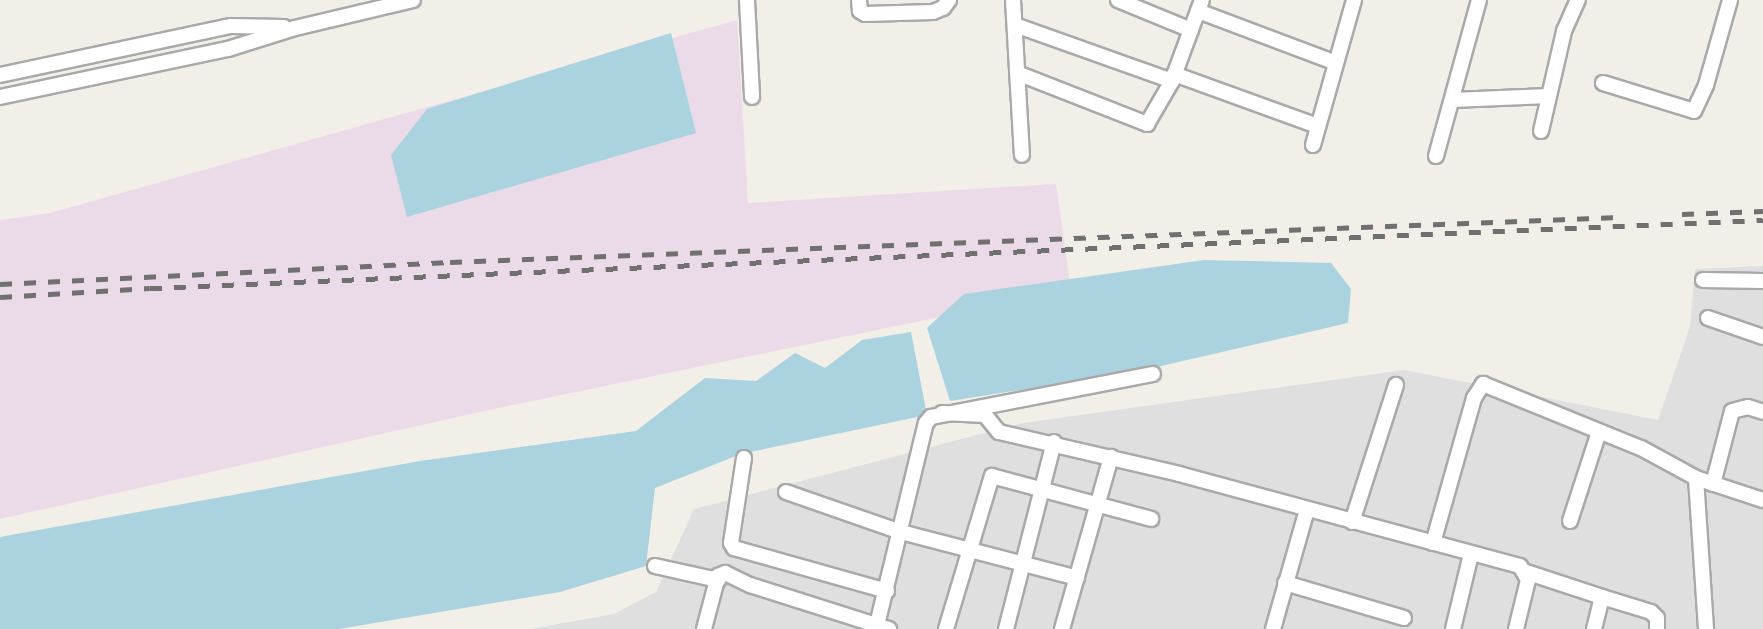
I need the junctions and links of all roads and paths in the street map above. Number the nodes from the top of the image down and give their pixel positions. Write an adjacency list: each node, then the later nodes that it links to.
1 (413, 0): 13 (street)
2 (747, 0): 22 (street)
3 (859, 0): 4 (street)
4 (949, 0)
5 (1013, 0): 12 (street)
6 (1118, 0): 14 (street)
7 (1354, 0): 15 (street)
8 (1479, 0): 23 (street)
9 (1578, 0): 21 (street)
10 (1730, 0): 19 (street)
11 (1200, 5): 14 (street); 15 (street)
12 (1015, 25): 16 (street); 18 (street)
13 (295, 28): 17 (street); 20 (street)
14 (1191, 30): 18 (street)
15 (1336, 63): 24 (street)
16 (1017, 73): 18 (street); 27 (street)
17 (0, 75)
18 (1173, 77): 24 (street)
19 (1604, 83)
20 (0, 96)
21 (1549, 96): 23 (street); 25 (street)
22 (752, 98)
23 (1452, 100): 28 (street)
24 (1318, 126): 26 (street)
25 (1541, 130)
26 (1313, 146)
27 (1022, 155)
28 (1436, 156)
29 (1703, 280): 30 (street)
30 (1763, 281)
31 (1708, 318): 32 (street)
32 (1763, 337)
33 (1153, 374): 36 (street)
34 (1396, 385): 50 (street)
35 (1763, 412): 42 (street)
36 (942, 413): 38 (street); 51 (street)
37 (1599, 432): 41 (street); 49 (street); 52 (street)
38 (1054, 442): 39 (street); 43 (street)
39 (1111, 457): 46 (street); 47 (street)
40 (744, 458): 61 (street)
41 (1695, 478): 42 (street); 74 (street)
42 (1713, 484): 45 (street)
43 (1042, 488): 46 (street); 53 (street); 55 (street)
44 (786, 492): 51 (street)
45 (1763, 500)
46 (1098, 505): 48 (street); 58 (street)
47 (1308, 510): 50 (street); 60 (street)
48 (1151, 519)
49 (1570, 521)
50 (1353, 522): 52 (street)
51 (901, 532): 53 (street); 61 (street)
52 (1433, 543): 54 (street)
53 (969, 550): 55 (street); 66 (street)
54 (1472, 554): 57 (street); 70 (street)
55 (1023, 564): 58 (street); 67 (street)
56 (655, 566): 59 (street)
57 (1526, 572): 62 (street); 71 (street)
58 (1077, 578): 68 (street)
59 (718, 580): 64 (street); 65 (street)
60 (1285, 583): 63 (street); 69 (street)
61 (887, 591): 64 (street)
62 (1602, 597): 72 (street); 73 (street)
63 (1404, 618)
64 (881, 628)
65 (704, 629)
66 (946, 629)
67 (1006, 629)
68 (1062, 629)
69 (1273, 629)
70 (1454, 629)
71 (1516, 629)
72 (1594, 629)
73 (1657, 629)
74 (1706, 629)

